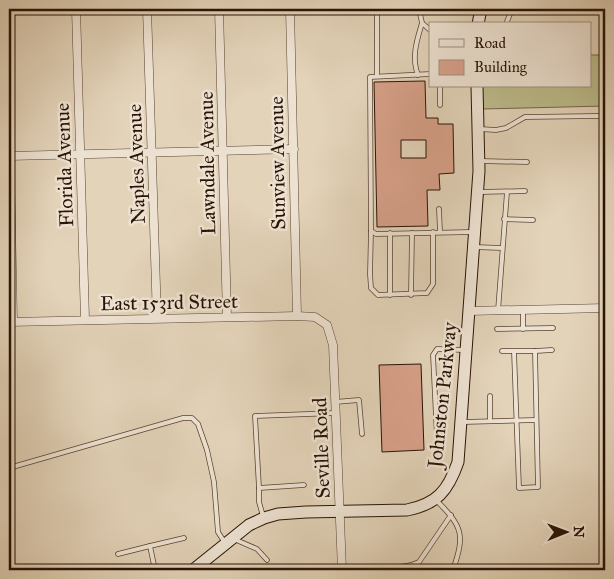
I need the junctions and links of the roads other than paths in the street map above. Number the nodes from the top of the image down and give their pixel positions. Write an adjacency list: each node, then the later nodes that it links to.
1 (76, 9): 25 (street, Florida Avenue)
2 (147, 9): 24 (street, Naples Avenue)
3 (219, 9): 23 (street, Lawndale Avenue)
4 (290, 9): 22 (street, Sunview Avenue)
5 (377, 9): 15 (lane)
6 (419, 9): 11 (lane)
7 (480, 9): 9 (street)
8 (512, 9): 10 (lane)
9 (478, 22)
10 (507, 22)
11 (422, 23): 12 (lane); 14 (lane)
12 (429, 29)
13 (429, 74): 14 (lane)
14 (418, 75): 15 (lane)
15 (377, 76): 35 (lane)
16 (440, 88): 18 (lane)
17 (477, 88): 21 (street, Johnston Parkway)
18 (440, 106)
19 (9, 113): 26 (street)
20 (605, 119): 21 (lane)
21 (478, 129): 27 (street, Johnston Parkway)
22 (294, 150): 23 (street); 49 (street, Sunview Avenue)
23 (223, 151): 24 (street); 50 (street, Lawndale Avenue)
24 (152, 153): 25 (street); 51 (street, Naples Avenue)
25 (79, 155): 26 (street); 52 (street, Florida Avenue)
26 (9, 156): 53 (street)
27 (479, 161): 28 (lane); 30 (street, Johnston Parkway)
28 (527, 162)
29 (525, 191): 31 (lane)
30 (478, 192): 31 (lane); 38 (street, Johnston Parkway)
31 (507, 192): 33 (lane)
32 (439, 209): 37 (lane)
33 (504, 219): 34 (lane); 42 (lane)
34 (532, 220)
35 (371, 230): 39 (lane); 44 (lane)
36 (433, 232): 37 (lane); 40 (lane); 43 (lane)
37 (440, 232): 38 (lane)
38 (475, 232): 41 (street, Johnston Parkway)
39 (390, 233): 40 (lane); 44 (lane)
40 (412, 233): 43 (lane)
41 (474, 247): 42 (lane); 48 (street, Johnston Parkway)
42 (502, 248): 46 (lane)
43 (411, 294): 44 (lane)
44 (390, 295)
45 (605, 308): 47 (street)
46 (498, 310): 47 (street); 48 (street)
47 (523, 310): 57 (lane)
48 (469, 311): 58 (street, Johnston Parkway)
49 (297, 316): 50 (street, East 153rd Street); 54 (street, East 153rd Street)
50 (226, 317): 51 (street, East 153rd Street)
51 (157, 318): 52 (street, East 153rd Street)
52 (85, 319): 53 (street, East 153rd Street)
53 (11, 322)
54 (327, 325): 64 (street, Seville Road)
55 (553, 328): 57 (lane)
56 (497, 329): 57 (lane)
57 (523, 329)
58 (466, 350): 69 (street, Johnston Parkway); 71 (lane)
59 (552, 350): 62 (lane)
60 (502, 351): 61 (lane)
61 (514, 351): 62 (lane); 66 (lane)
62 (535, 351): 67 (lane)
63 (490, 396): 68 (lane)
64 (335, 402): 65 (street, Seville Road); 70 (lane)
65 (336, 414): 74 (lane); 76 (street, Seville Road)
66 (516, 420): 67 (lane); 67 (lane); 68 (lane)
67 (536, 420)
68 (490, 421): 69 (lane)
69 (461, 422): 75 (street, Johnston Parkway)
70 (362, 434)
71 (437, 437)
72 (9, 468): 80 (lane)
73 (304, 485): 74 (lane)
74 (258, 488): 78 (lane)
75 (435, 499): 76 (street, Johnston Parkway); 77 (lane)
76 (340, 512): 78 (street, Johnston Parkway); 86 (street, Seville Road)
77 (451, 515): 87 (lane); 88 (lane)
78 (264, 518): 80 (street, Johnston Parkway)
79 (184, 538): 81 (lane)
80 (228, 541): 83 (lane); 84 (street, Johnston Parkway)
81 (150, 546): 82 (lane); 85 (lane)
82 (118, 554)
83 (267, 560)
84 (198, 568)
85 (155, 570)
86 (342, 570)
87 (373, 570)
88 (454, 570)

